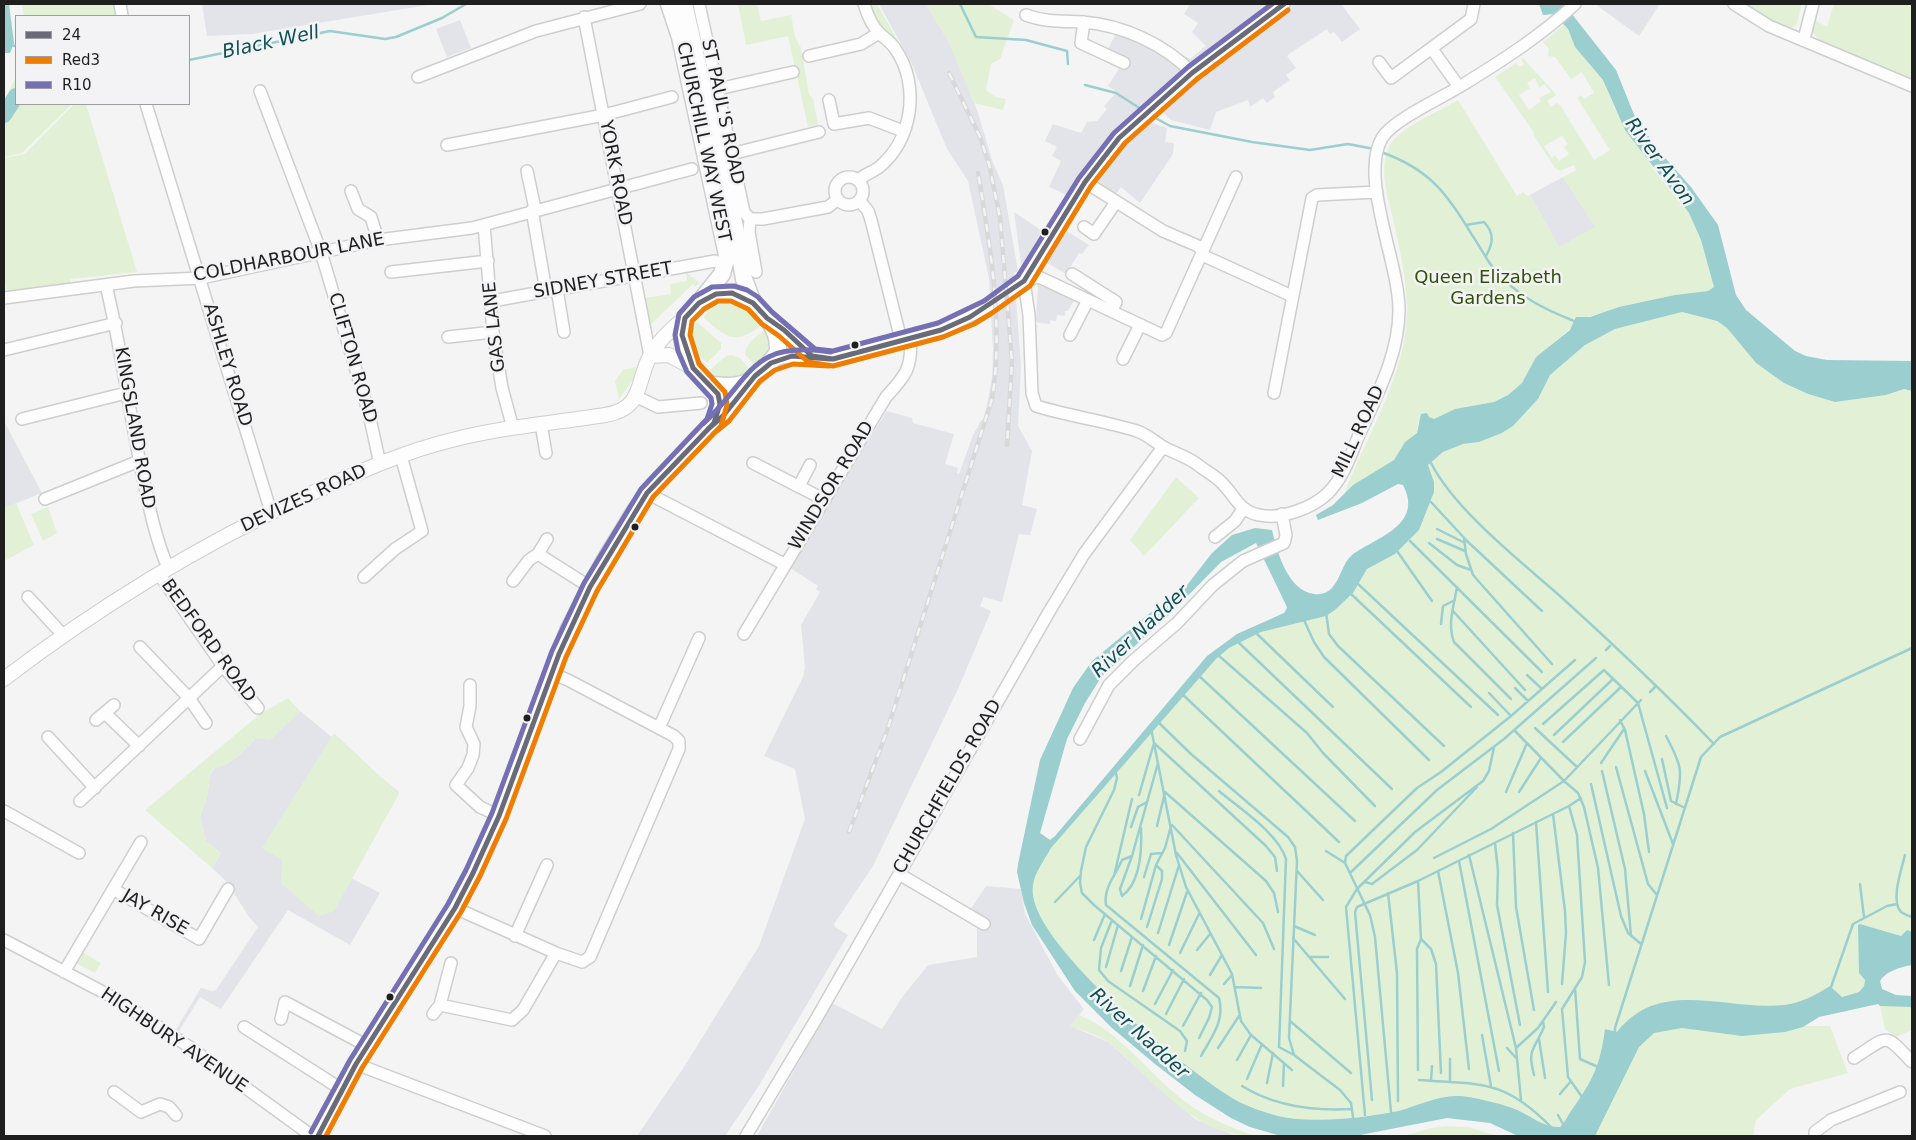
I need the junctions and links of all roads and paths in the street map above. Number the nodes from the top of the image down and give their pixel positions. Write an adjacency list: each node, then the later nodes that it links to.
1 (640, 4): 12 (street)
2 (669, 4): 67 (highway, CHURCHILL WAY WEST)
3 (684, 4): 68 (highway, CHURCHILL WAY WEST)
4 (698, 4): 25 (street, ST PAUL'S ROAD)
5 (864, 4): 14 (street)
6 (1284, 4): 21 (street)
7 (1474, 4): 16 (street)
8 (1734, 4): 15 (street)
9 (1813, 4): 15 (street)
10 (1574, 5): 24 (street)
11 (1026, 15): 13 (street)
12 (584, 17): 22 (street); 30 (street, YORK ROAD)
13 (1084, 22): 19 (street); 21 (street)
14 (879, 33): 17 (street); 31 (street)
15 (1804, 39): 23 (street)
16 (1432, 49): 18 (street); 24 (street)
17 (809, 56)
18 (1379, 62)
19 (1124, 64)
20 (793, 72): 25 (street)
21 (1192, 73): 39 (street)
22 (418, 77)
23 (1912, 86)
24 (1459, 87): 42 (street, MILL ROAD)
25 (718, 89): 34 (street, ST PAUL'S ROAD)
26 (260, 91): 51 (street, CLIFTON ROAD)
27 (672, 97): 30 (street)
28 (829, 100): 31 (street)
29 (146, 105): 59 (street, ASHLEY ROAD)
30 (604, 115): 33 (street); 40 (street, YORK ROAD)
31 (903, 130): 38 (street)
32 (819, 132): 34 (street)
33 (447, 145)
34 (732, 154): 47 (street, ST PAUL'S ROAD)
35 (692, 169): 40 (street, COLDHARBOUR LANE)
36 (527, 172): 46 (street)
37 (1236, 177): 52 (street)
38 (858, 180): 43 (street); 44 (street)
39 (1086, 182): 45 (street); 60 (street)
40 (618, 188): 46 (street, COLDHARBOUR LANE); 58 (street, YORK ROAD)
41 (351, 191): 50 (street)
42 (1377, 192): 63 (street); 110 (street, MILL ROAD)
43 (838, 200): 44 (street); 47 (street)
44 (860, 200): 80 (street)
45 (1116, 202): 49 (street); 52 (street)
46 (534, 210): 48 (street, COLDHARBOUR LANE); 62 (street)
47 (750, 219): 56 (street, ST PAUL'S ROAD)
48 (484, 225): 50 (street, COLDHARBOUR LANE); 53 (street, GAS LANE)
49 (1084, 227)
50 (378, 240): 51 (street, COLDHARBOUR LANE)
51 (321, 252): 59 (street, COLDHARBOUR LANE); 102 (street, CLIFTON ROAD)
52 (1202, 253): 63 (street); 73 (street)
53 (488, 261): 55 (street); 66 (street, GAS LANE)
54 (715, 261): 58 (street, SIDNEY STREET)
55 (390, 272)
56 (756, 272)
57 (1072, 274): 69 (street)
58 (634, 275): 62 (street, SIDNEY STREET); 74 (street, YORK ROAD)
59 (201, 278): 61 (street, COLDHARBOUR LANE); 109 (street, ASHLEY ROAD)
60 (1024, 281): 65 (street); 80 (street); 97 (street)
61 (106, 285): 64 (street, COLDHARBOUR LANE); 72 (street, KINGSLAND ROAD)
62 (551, 290): 66 (street, SIDNEY STREET); 76 (street)
63 (1292, 296): 90 (street)
64 (4, 298)
65 (1088, 300): 69 (street); 77 (street)
66 (492, 302): 75 (street, GAS LANE)
67 (699, 303): 68 (highway); 70 (highway)
68 (753, 303): 71 (highway)
69 (1111, 311): 73 (street)
70 (685, 318): 78 (main road); 86 (highway)
71 (766, 318): 83 (street); 85 (highway)
72 (116, 323): 81 (street); 89 (street, KINGSLAND ROAD)
73 (1140, 325): 84 (street)
74 (643, 330): 78 (street); 82 (street, YORK ROAD)
75 (493, 332): 79 (street); 96 (street, GAS LANE)
76 (564, 332)
77 (1070, 335)
78 (664, 336): 82 (main road)
79 (448, 337)
80 (906, 339): 83 (street); 107 (street, WINDSOR ROAD)
81 (4, 350)
82 (650, 356): 86 (main road); 91 (main road)
83 (812, 356): 85 (street)
84 (1122, 359)
85 (769, 364): 87 (highway)
86 (693, 368): 88 (highway)
87 (754, 378): 88 (highway); 94 (highway)
88 (709, 384): 94 (highway)
89 (126, 393): 93 (street); 100 (street, KINGSLAND ROAD)
90 (1274, 393)
91 (636, 396): 92 (street); 95 (main road, DEVIZES ROAD)
92 (701, 403)
93 (22, 419)
94 (714, 422): 105 (highway)
95 (541, 424): 96 (main road, DEVIZES ROAD); 98 (street)
96 (513, 428): 99 (main road, DEVIZES ROAD)
97 (1163, 447): 108 (street); 143 (street, CHURCHFIELDS ROAD)
98 (546, 453)
99 (400, 456): 102 (main road, DEVIZES ROAD); 116 (street)
100 (139, 461): 106 (street); 115 (street, KINGSLAND ROAD)
101 (753, 463): 104 (street)
102 (380, 464): 109 (main road, DEVIZES ROAD)
103 (810, 465): 104 (street)
104 (799, 486): 107 (street)
105 (647, 493): 114 (street); 118 (highway)
106 (45, 499)
107 (825, 500): 114 (street, WINDSOR ROAD)
108 (1243, 509): 110 (street, MILL ROAD); 111 (street)
109 (271, 512): 115 (main road, DEVIZES ROAD)
110 (1282, 514): 134 (street)
111 (1215, 537)
112 (547, 539): 113 (street)
113 (538, 554): 117 (street); 118 (street)
114 (784, 564): 120 (street, WINDSOR ROAD)
115 (163, 571): 121 (main road, DEVIZES ROAD); 124 (street, BEDFORD ROAD)
116 (364, 577)
117 (513, 581)
118 (590, 587): 125 (highway)
119 (28, 597): 121 (street)
120 (744, 634)
121 (63, 635): 126 (main road, DEVIZES ROAD)
122 (699, 638): 132 (street)
123 (140, 647): 128 (street)
124 (223, 666): 128 (street); 129 (street, BEDFORD ROAD)
125 (551, 673): 132 (street); 139 (highway)
126 (4, 679)
127 (470, 685): 139 (street)
128 (189, 698): 131 (street); 135 (street)
129 (258, 708)
130 (105, 712): 135 (street)
131 (206, 723)
132 (660, 728): 150 (street)
133 (48, 737): 136 (street)
134 (1080, 739)
135 (139, 746): 136 (street)
136 (94, 788): 137 (street)
137 (80, 801)
138 (4, 811): 141 (street)
139 (499, 816): 146 (highway)
140 (141, 842): 144 (street, JAY RISE)
141 (79, 853)
142 (547, 865): 148 (street)
143 (899, 874): 147 (street); 166 (street, CHURCHFIELDS ROAD)
144 (113, 889): 145 (street, JAY RISE); 152 (street, JAY RISE)
145 (228, 889)
146 (455, 908): 148 (street); 155 (highway)
147 (984, 924)
148 (515, 936): 150 (street)
149 (4, 940): 152 (street, HIGHBURY AVENUE)
150 (556, 954): 151 (street)
151 (451, 963)
152 (64, 972): 163 (street, HIGHBURY AVENUE)
153 (282, 1019): 155 (street)
154 (244, 1027): 159 (street)
155 (367, 1046): 158 (highway)
156 (1854, 1058): 157 (street)
157 (1912, 1062)
158 (356, 1064): 159 (highway); 165 (street)
159 (341, 1089): 164 (highway)
160 (114, 1092): 162 (street)
161 (1900, 1092): 167 (street)
162 (176, 1115)
163 (312, 1136)
164 (318, 1136)
165 (545, 1136)
166 (746, 1136)
167 (1815, 1136)

